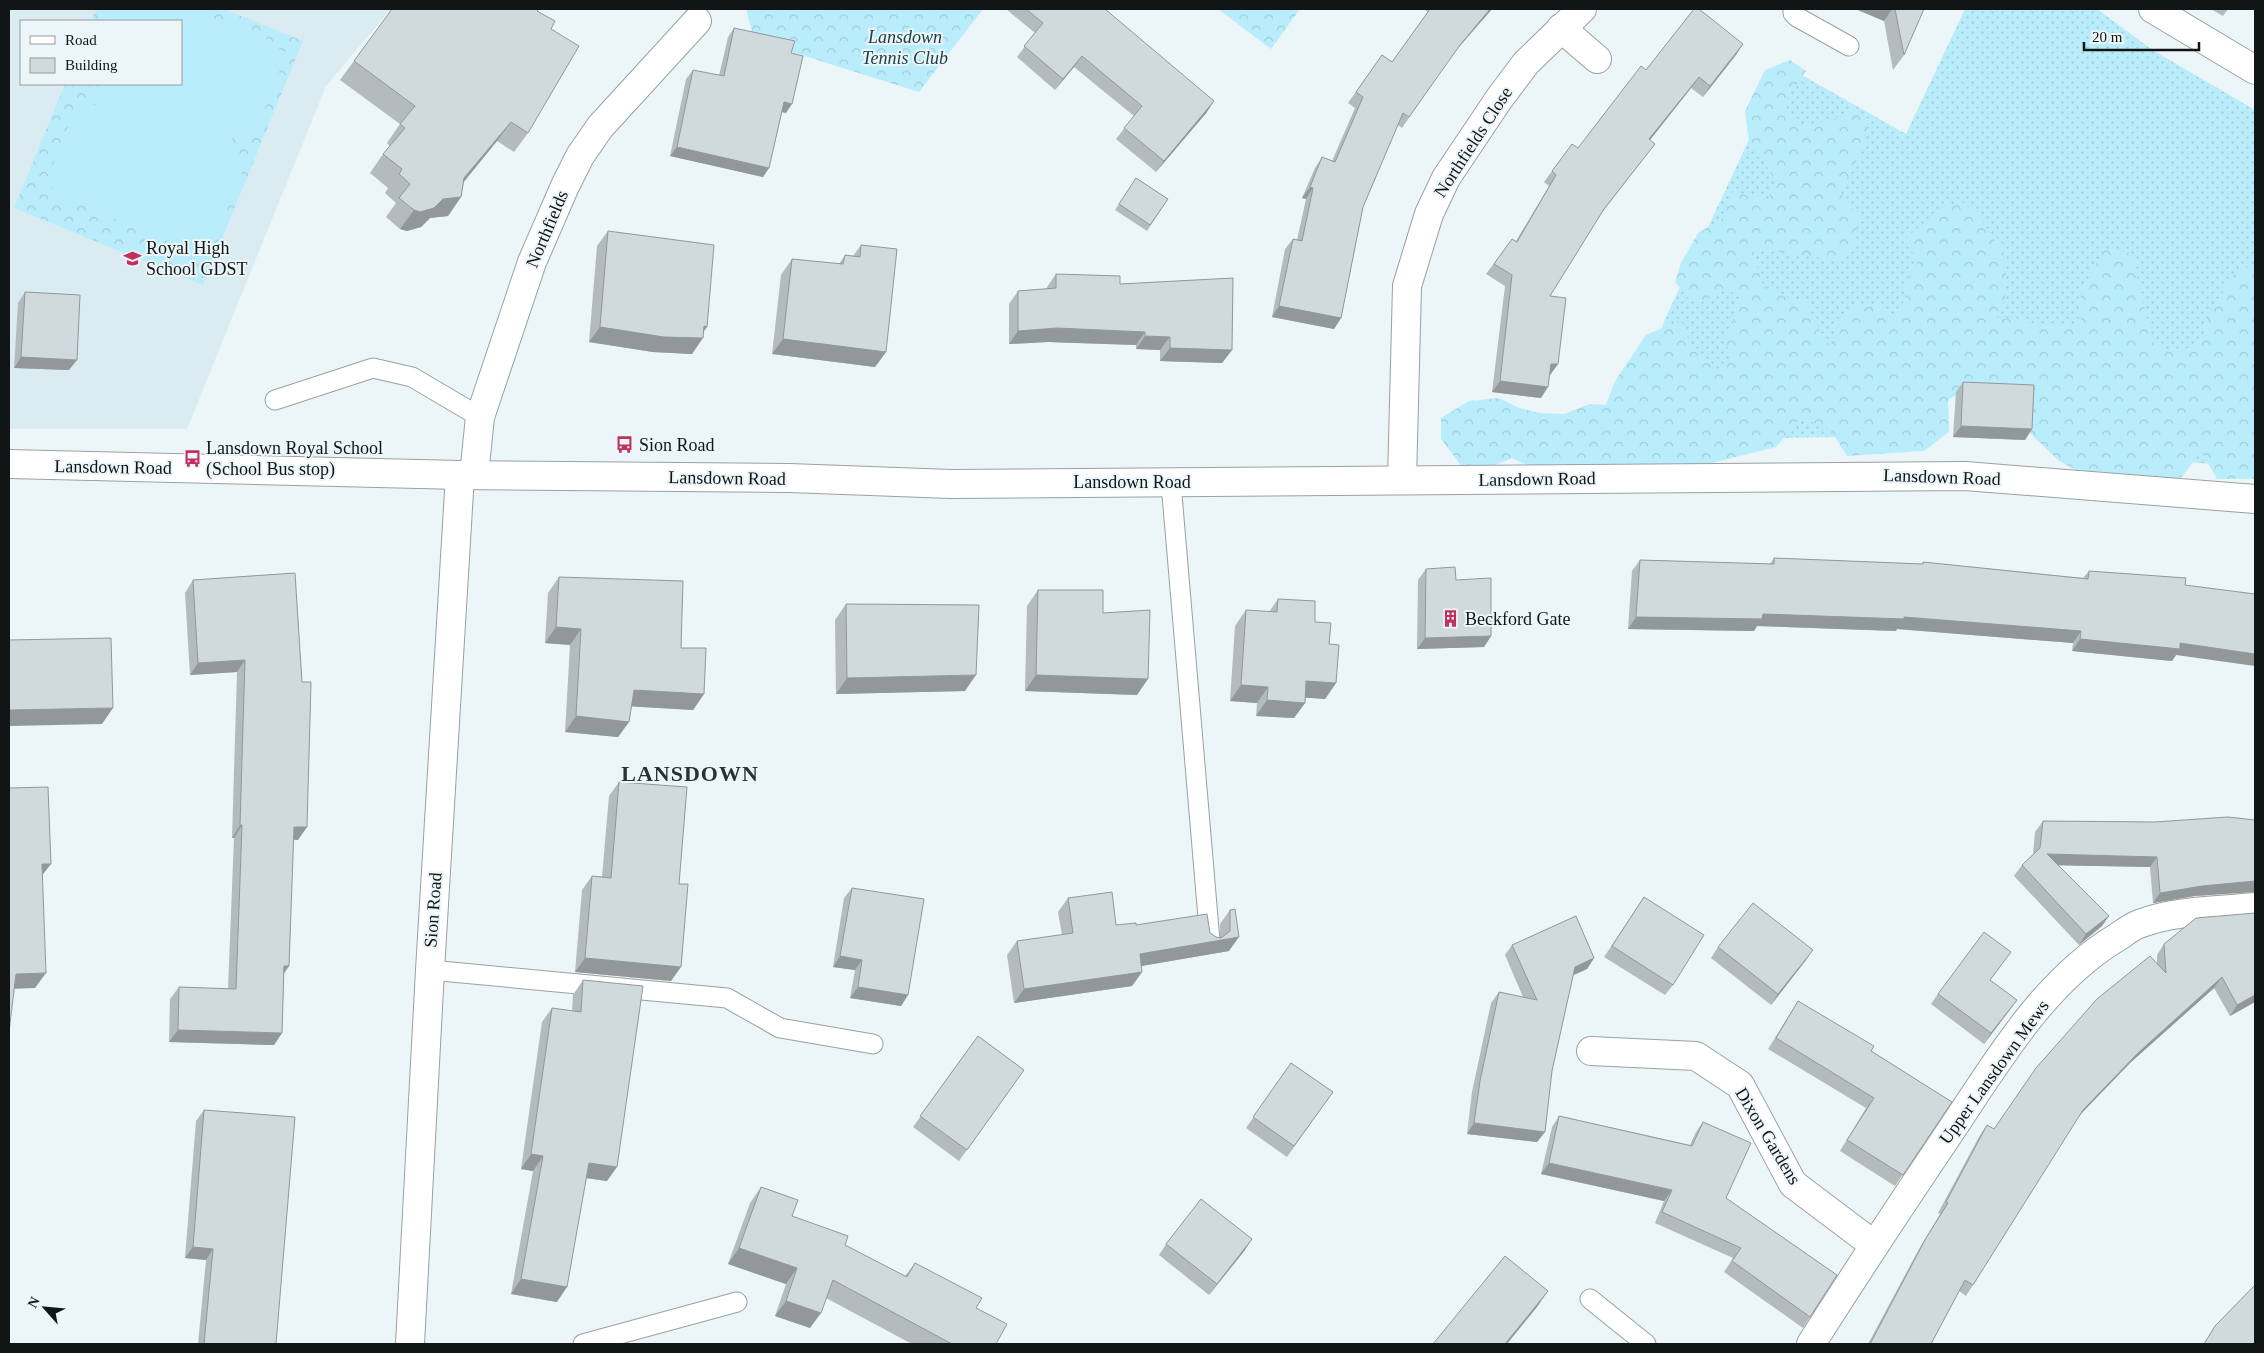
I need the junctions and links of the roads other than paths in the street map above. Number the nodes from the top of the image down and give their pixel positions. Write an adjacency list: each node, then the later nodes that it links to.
1 (1582, 9): 5 (street, Northfields Close)
2 (1793, 9): 6 (lane)
3 (2153, 9): 8 (street)
4 (697, 22): 10 (street, Northfields)
5 (1562, 28): 7 (street); 13 (street, Northfields Close)
6 (1849, 46)
7 (1597, 59)
8 (2255, 70)
9 (276, 400): 10 (lane)
10 (480, 417): 12 (street, Northfields)
11 (9, 464): 12 (street, Lansdown Road)
12 (467, 475): 14 (street, Lansdown Road); 18 (street, Sion Road)
13 (1402, 480): 14 (street, Lansdown Road); 15 (street, Lansdown Road)
14 (1171, 483): 17 (lane)
15 (2255, 499)
16 (2255, 907): 21 (street, Upper Lansdown Mews)
17 (1210, 941)
18 (430, 970): 19 (lane); 24 (street, Sion Road)
19 (873, 1044)
20 (1591, 1051): 21 (street, Dixon Gardens)
21 (1874, 1245): 27 (street, Upper Lansdown Mews)
22 (1590, 1299): 26 (lane)
23 (737, 1302): 25 (lane)
24 (410, 1344)
25 (583, 1344)
26 (1646, 1344)
27 (1811, 1344)

